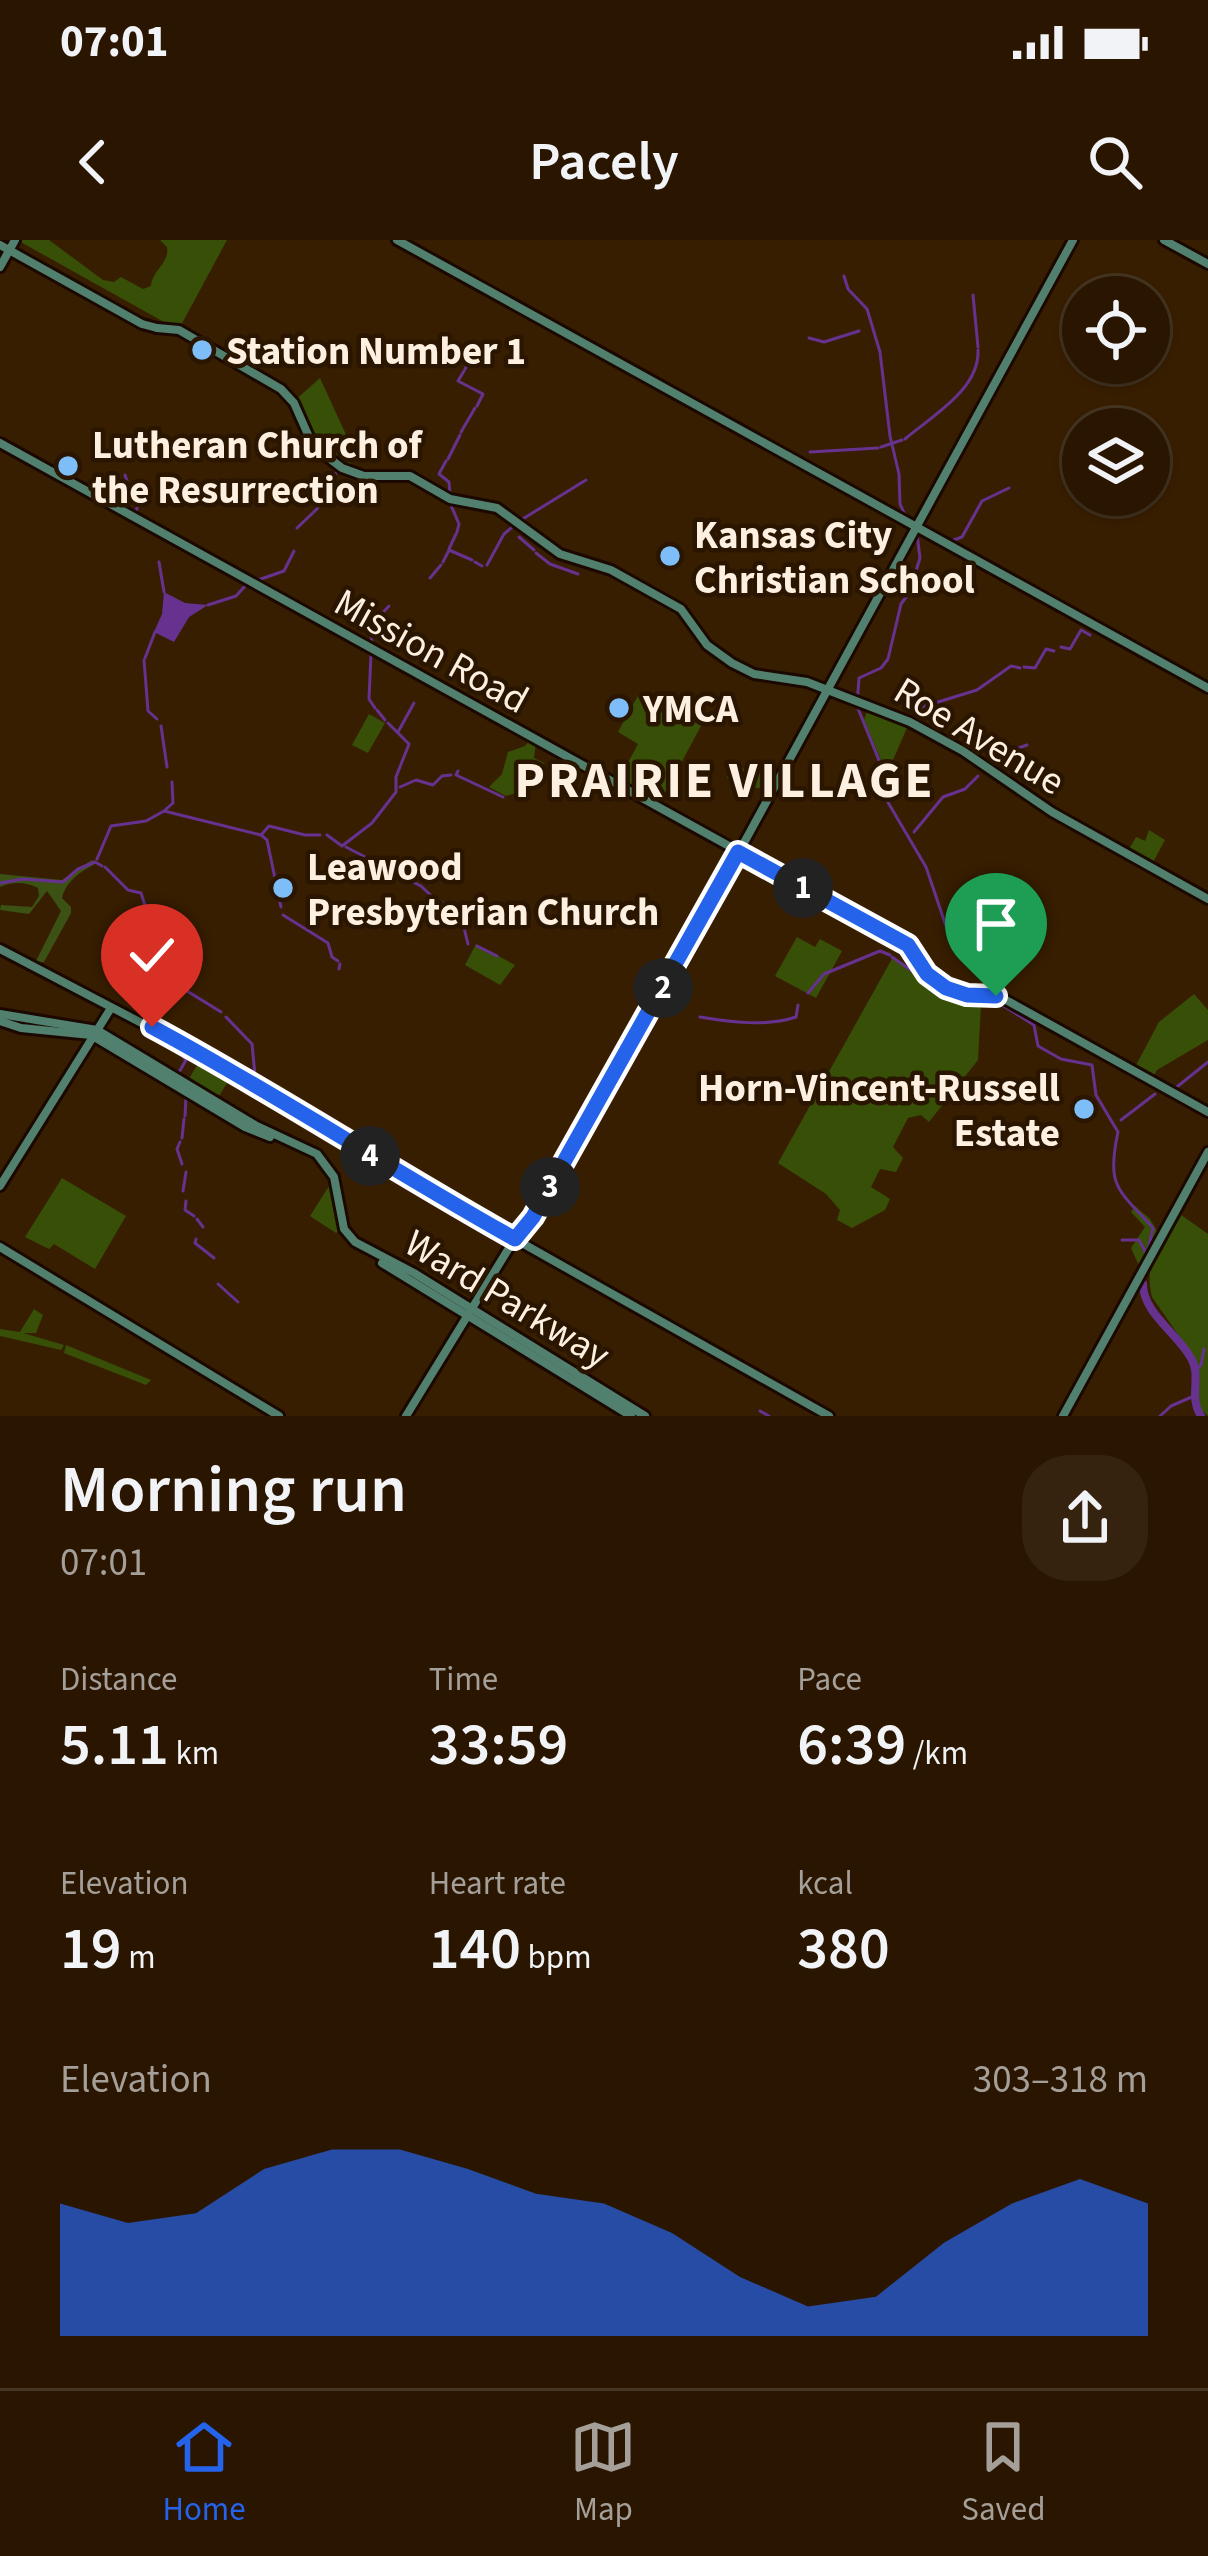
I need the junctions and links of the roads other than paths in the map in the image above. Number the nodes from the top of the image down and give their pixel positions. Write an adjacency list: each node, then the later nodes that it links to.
1 (398, 240): 8 (main road)
2 (1073, 240): 8 (main road)
3 (1165, 240): 5 (main road)
4 (8, 245): 6 (main road); 9 (main road, Roe Avenue)
5 (1208, 264)
6 (0, 267)
7 (0, 443): 11 (main road, Mission Road)
8 (915, 525): 9 (main road); 10 (main road)
9 (826, 688): 11 (main road); 12 (main road, Roe Avenue)
10 (1208, 688)
11 (738, 852): 17 (main road, Mission Road); 20 (main road)
12 (1208, 899)
13 (0, 948): 14 (main road)
14 (111, 1007): 16 (main road); 20 (main road)
15 (0, 1018): 16 (main road, Ward Parkway)
16 (95, 1034): 19 (main road); 22 (main road, Ward Parkway)
17 (1208, 1112)
18 (1208, 1152): 28 (main road)
19 (0, 1186)
20 (519, 1235): 22 (main road); 27 (main road)
21 (0, 1247): 24 (main road)
22 (470, 1312): 23 (main road, Ward Parkway); 25 (main road)
23 (627, 1412): 26 (main road, Ward Parkway)
24 (279, 1416)
25 (406, 1416)
26 (645, 1416)
27 (830, 1416)
28 (1063, 1416)

